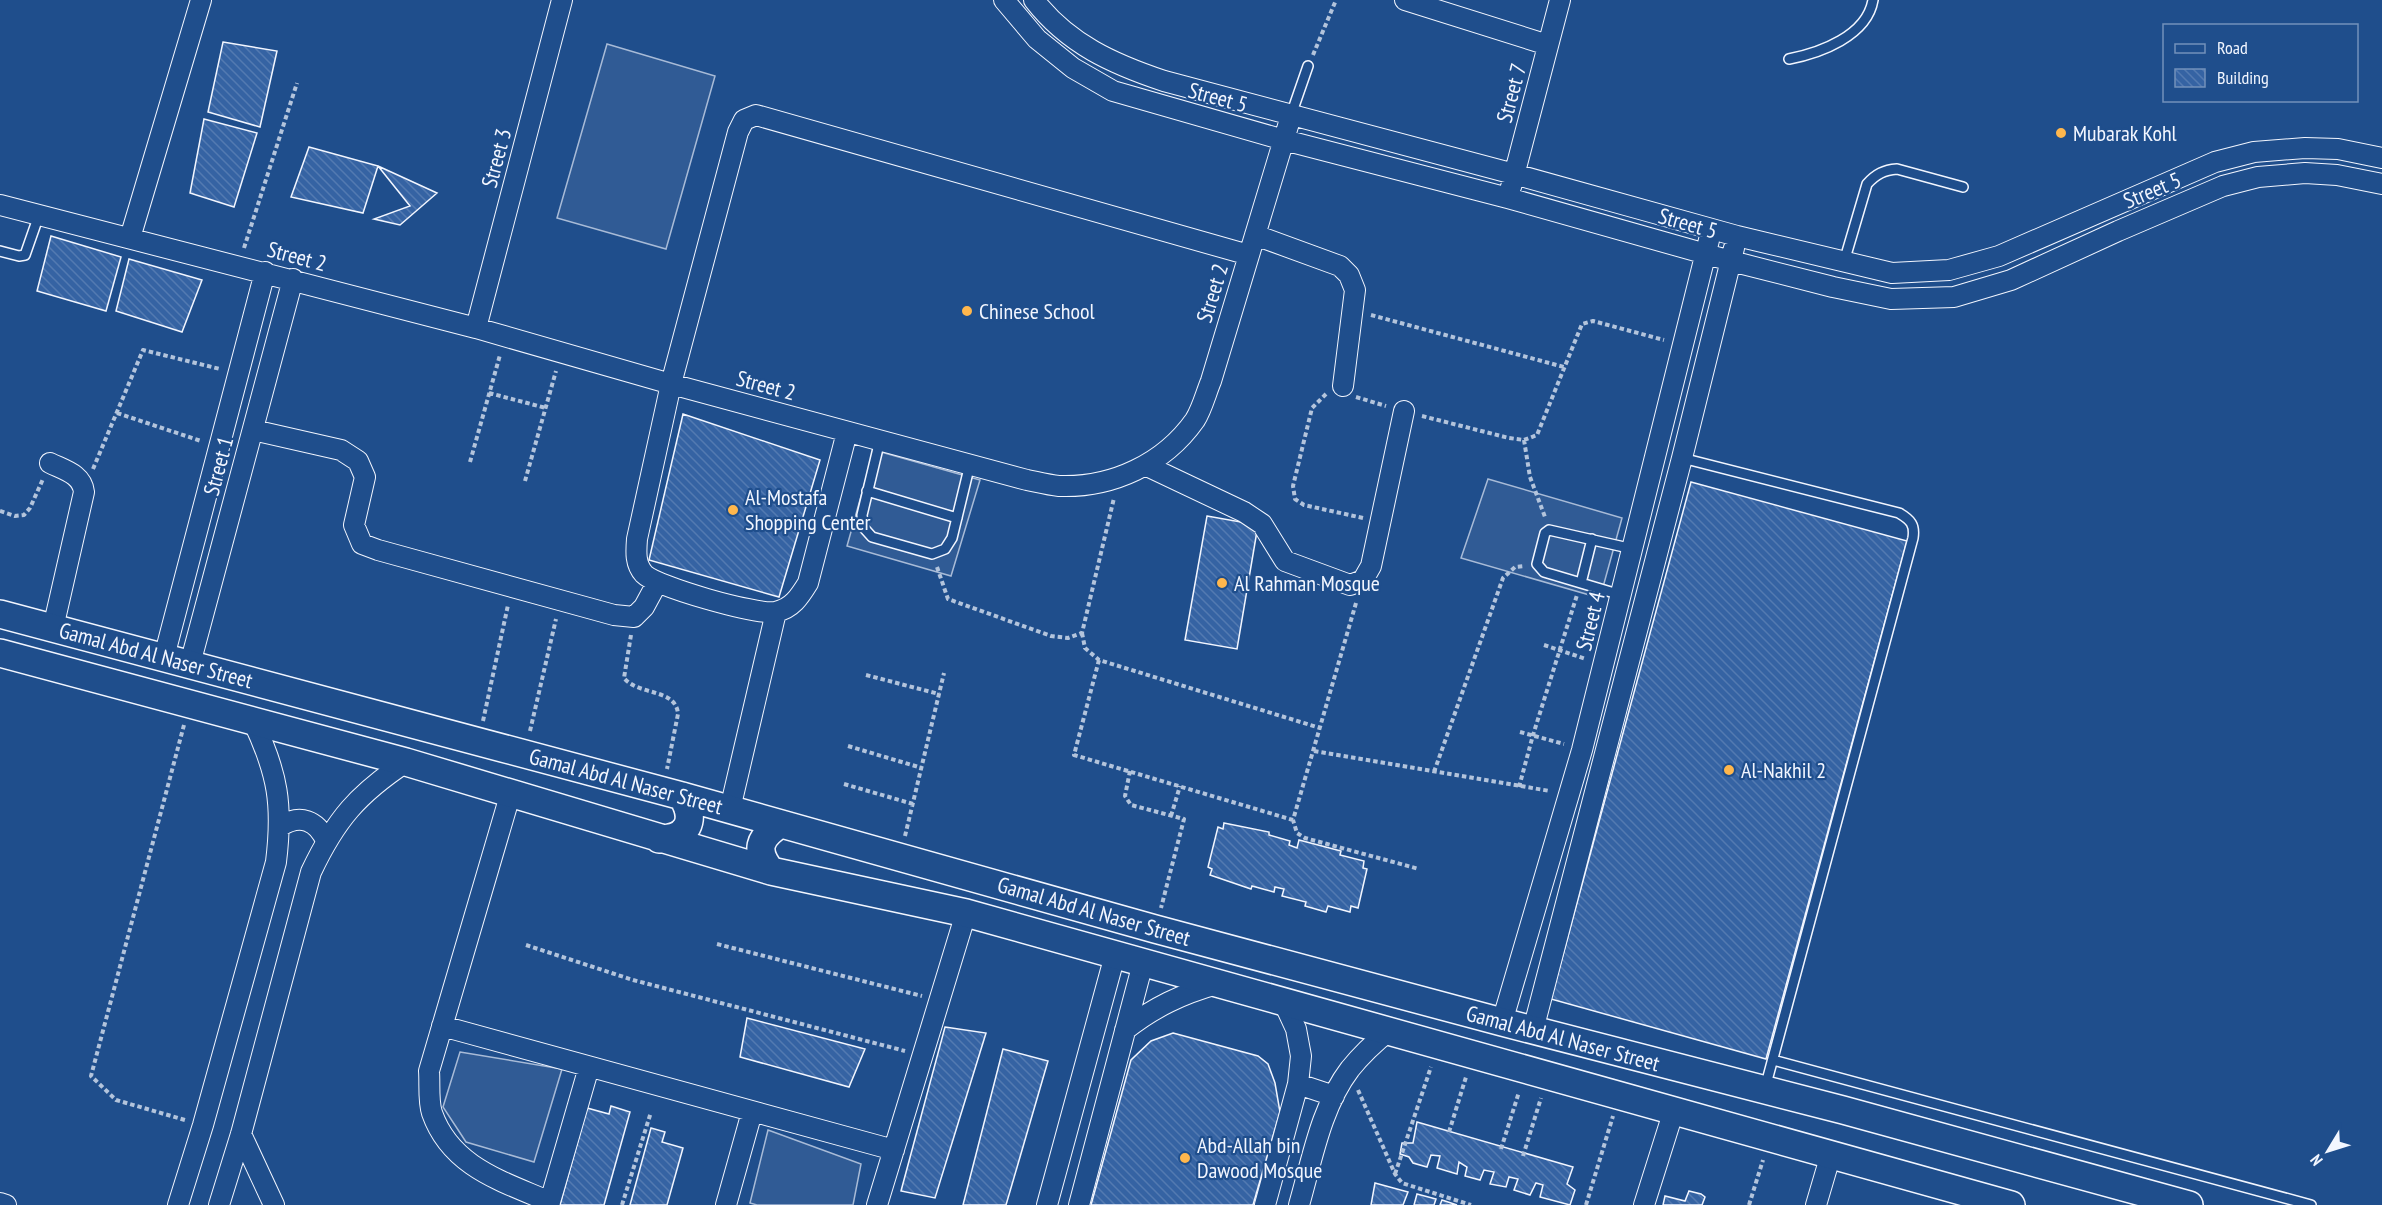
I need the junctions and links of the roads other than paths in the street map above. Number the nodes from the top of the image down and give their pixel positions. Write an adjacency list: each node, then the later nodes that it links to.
1 (201, 0): 23 (street)
2 (562, 0): 31 (street, Street 3)
3 (1004, 0): 12 (street, Street 5)
4 (1405, 0): 8 (street)
5 (1560, 0): 8 (street, Street 7)
6 (1873, 0): 9 (lane)
7 (1039, 2): 11 (street, Street 5)
8 (1548, 45): 14 (street, Street 7)
9 (1789, 59)
10 (1308, 66): 11 (lane)
11 (1291, 116): 12 (street, Street 2); 14 (street, Street 5)
12 (1284, 140): 17 (street, Street 5); 21 (street, Street 2)
13 (2382, 158): 28 (street, Street 5)
14 (1514, 174): 17 (street, Street 7); 20 (street, Street 5)
15 (2382, 184): 27 (street, Street 5)
16 (1963, 187): 28 (lane)
17 (1508, 198): 25 (street, Street 5)
18 (0, 205): 19 (street, Street 2)
19 (39, 214): 23 (street, Street 2); 24 (lane)
20 (1711, 228): 22 (street, Street 5); 25 (street, Street 4)
21 (1255, 235): 26 (street, Street 2); 33 (street)
22 (1737, 236): 27 (street); 28 (street, Street 5)
23 (130, 238): 29 (street, Street 2)
24 (0, 251)
25 (1706, 253): 27 (street, Street 5); 45 (street, Street 4)
26 (1249, 255): 32 (street); 41 (street, Street 2)
27 (1731, 261): 38 (street)
28 (1844, 262)
29 (265, 272): 30 (street, Street 2); 53 (street, Street 1)
30 (293, 279): 31 (street, Street 2); 35 (street, Street 1)
31 (476, 328): 32 (street, Street 2)
32 (671, 384): 36 (street, Street 2); 46 (street)
33 (1343, 386)
34 (1404, 411): 41 (street)
35 (253, 430): 46 (street); 54 (street, Street 1)
36 (847, 432): 37 (street, Street 2); 49 (street)
37 (880, 440): 40 (street, Street 2); 42 (lane)
38 (1683, 458): 74 (street); 75 (lane)
39 (50, 463): 51 (street)
40 (970, 464): 41 (street, Street 2); 43 (lane)
41 (1147, 466)
42 (867, 491): 43 (lane); 43 (lane)
43 (957, 518)
44 (1592, 539): 45 (lane); 47 (lane); 47 (lane)
45 (1633, 549): 48 (street, Street 4)
46 (657, 583): 49 (street)
47 (1581, 583): 48 (lane)
48 (1621, 595): 70 (street, Street 4)
49 (776, 612): 59 (street)
50 (0, 614): 51 (main road, Gamal Abd Al Naser Street)
51 (53, 628): 53 (main road, Gamal Abd Al Naser Street)
52 (0, 654): 55 (main road, Gamal Abd Al Naser Street)
53 (164, 657): 54 (main road, Gamal Abd Al Naser Street)
54 (190, 664): 58 (main road, Gamal Abd Al Naser Street)
55 (253, 722): 56 (main road, Gamal Abd Al Naser Street); 61 (street)
56 (406, 762): 57 (main road, Gamal Abd Al Naser Street); 63 (street)
57 (511, 792): 62 (main road, Gamal Abd Al Naser Street); 71 (street)
58 (672, 793): 59 (main road, Gamal Abd Al Naser Street); 62 (main road)
59 (730, 809): 60 (main road, Gamal Abd Al Naser Street)
60 (780, 824): 64 (main road); 70 (main road, Gamal Abd Al Naser Street)
61 (281, 826): 63 (street); 88 (street)
62 (659, 839): 64 (main road, Gamal Abd Al Naser Street)
63 (326, 840): 82 (street)
64 (771, 871): 65 (main road, Gamal Abd Al Naser Street)
65 (966, 913): 66 (main road, Gamal Abd Al Naser Street); 83 (street)
66 (1116, 955): 67 (main road, Gamal Abd Al Naser Street); 93 (street)
67 (1143, 963): 68 (main road, Gamal Abd Al Naser Street); 72 (street)
68 (1217, 984): 69 (main road, Gamal Abd Al Naser Street); 72 (street)
69 (1284, 1003): 73 (main road, Gamal Abd Al Naser Street); 77 (street)
70 (1502, 1022): 74 (main road, Gamal Abd Al Naser Street)
71 (442, 1026): 76 (street); 86 (street)
72 (1125, 1030): 94 (street)
73 (1390, 1030): 79 (street); 80 (main road, Gamal Abd Al Naser Street)
74 (1533, 1030): 78 (main road, Gamal Abd Al Naser Street)
75 (1773, 1060): 78 (lane); 101 (lane)
76 (589, 1067): 81 (street); 86 (street)
77 (1298, 1084): 79 (street); 95 (street)
78 (1764, 1091): 100 (main road, Gamal Abd Al Naser Street)
79 (1334, 1096): 96 (street)
80 (1674, 1110): 84 (main road, Gamal Abd Al Naser Street); 97 (street)
81 (752, 1112): 83 (street); 91 (street)
82 (241, 1134): 89 (street); 90 (street)
83 (894, 1150): 92 (street)
84 (1831, 1154): 98 (street); 99 (main road, Gamal Abd Al Naser Street)
85 (0, 1203): 87 (street)
86 (550, 1203)
87 (6, 1205)
88 (178, 1205)
89 (219, 1205)
90 (274, 1205)
91 (726, 1205)
92 (877, 1205)
93 (1047, 1205)
94 (1079, 1205)
95 (1265, 1205)
96 (1299, 1205)
97 (1644, 1205)
98 (1816, 1205)
99 (2011, 1205)
100 (2189, 1205)
101 (2311, 1205)

